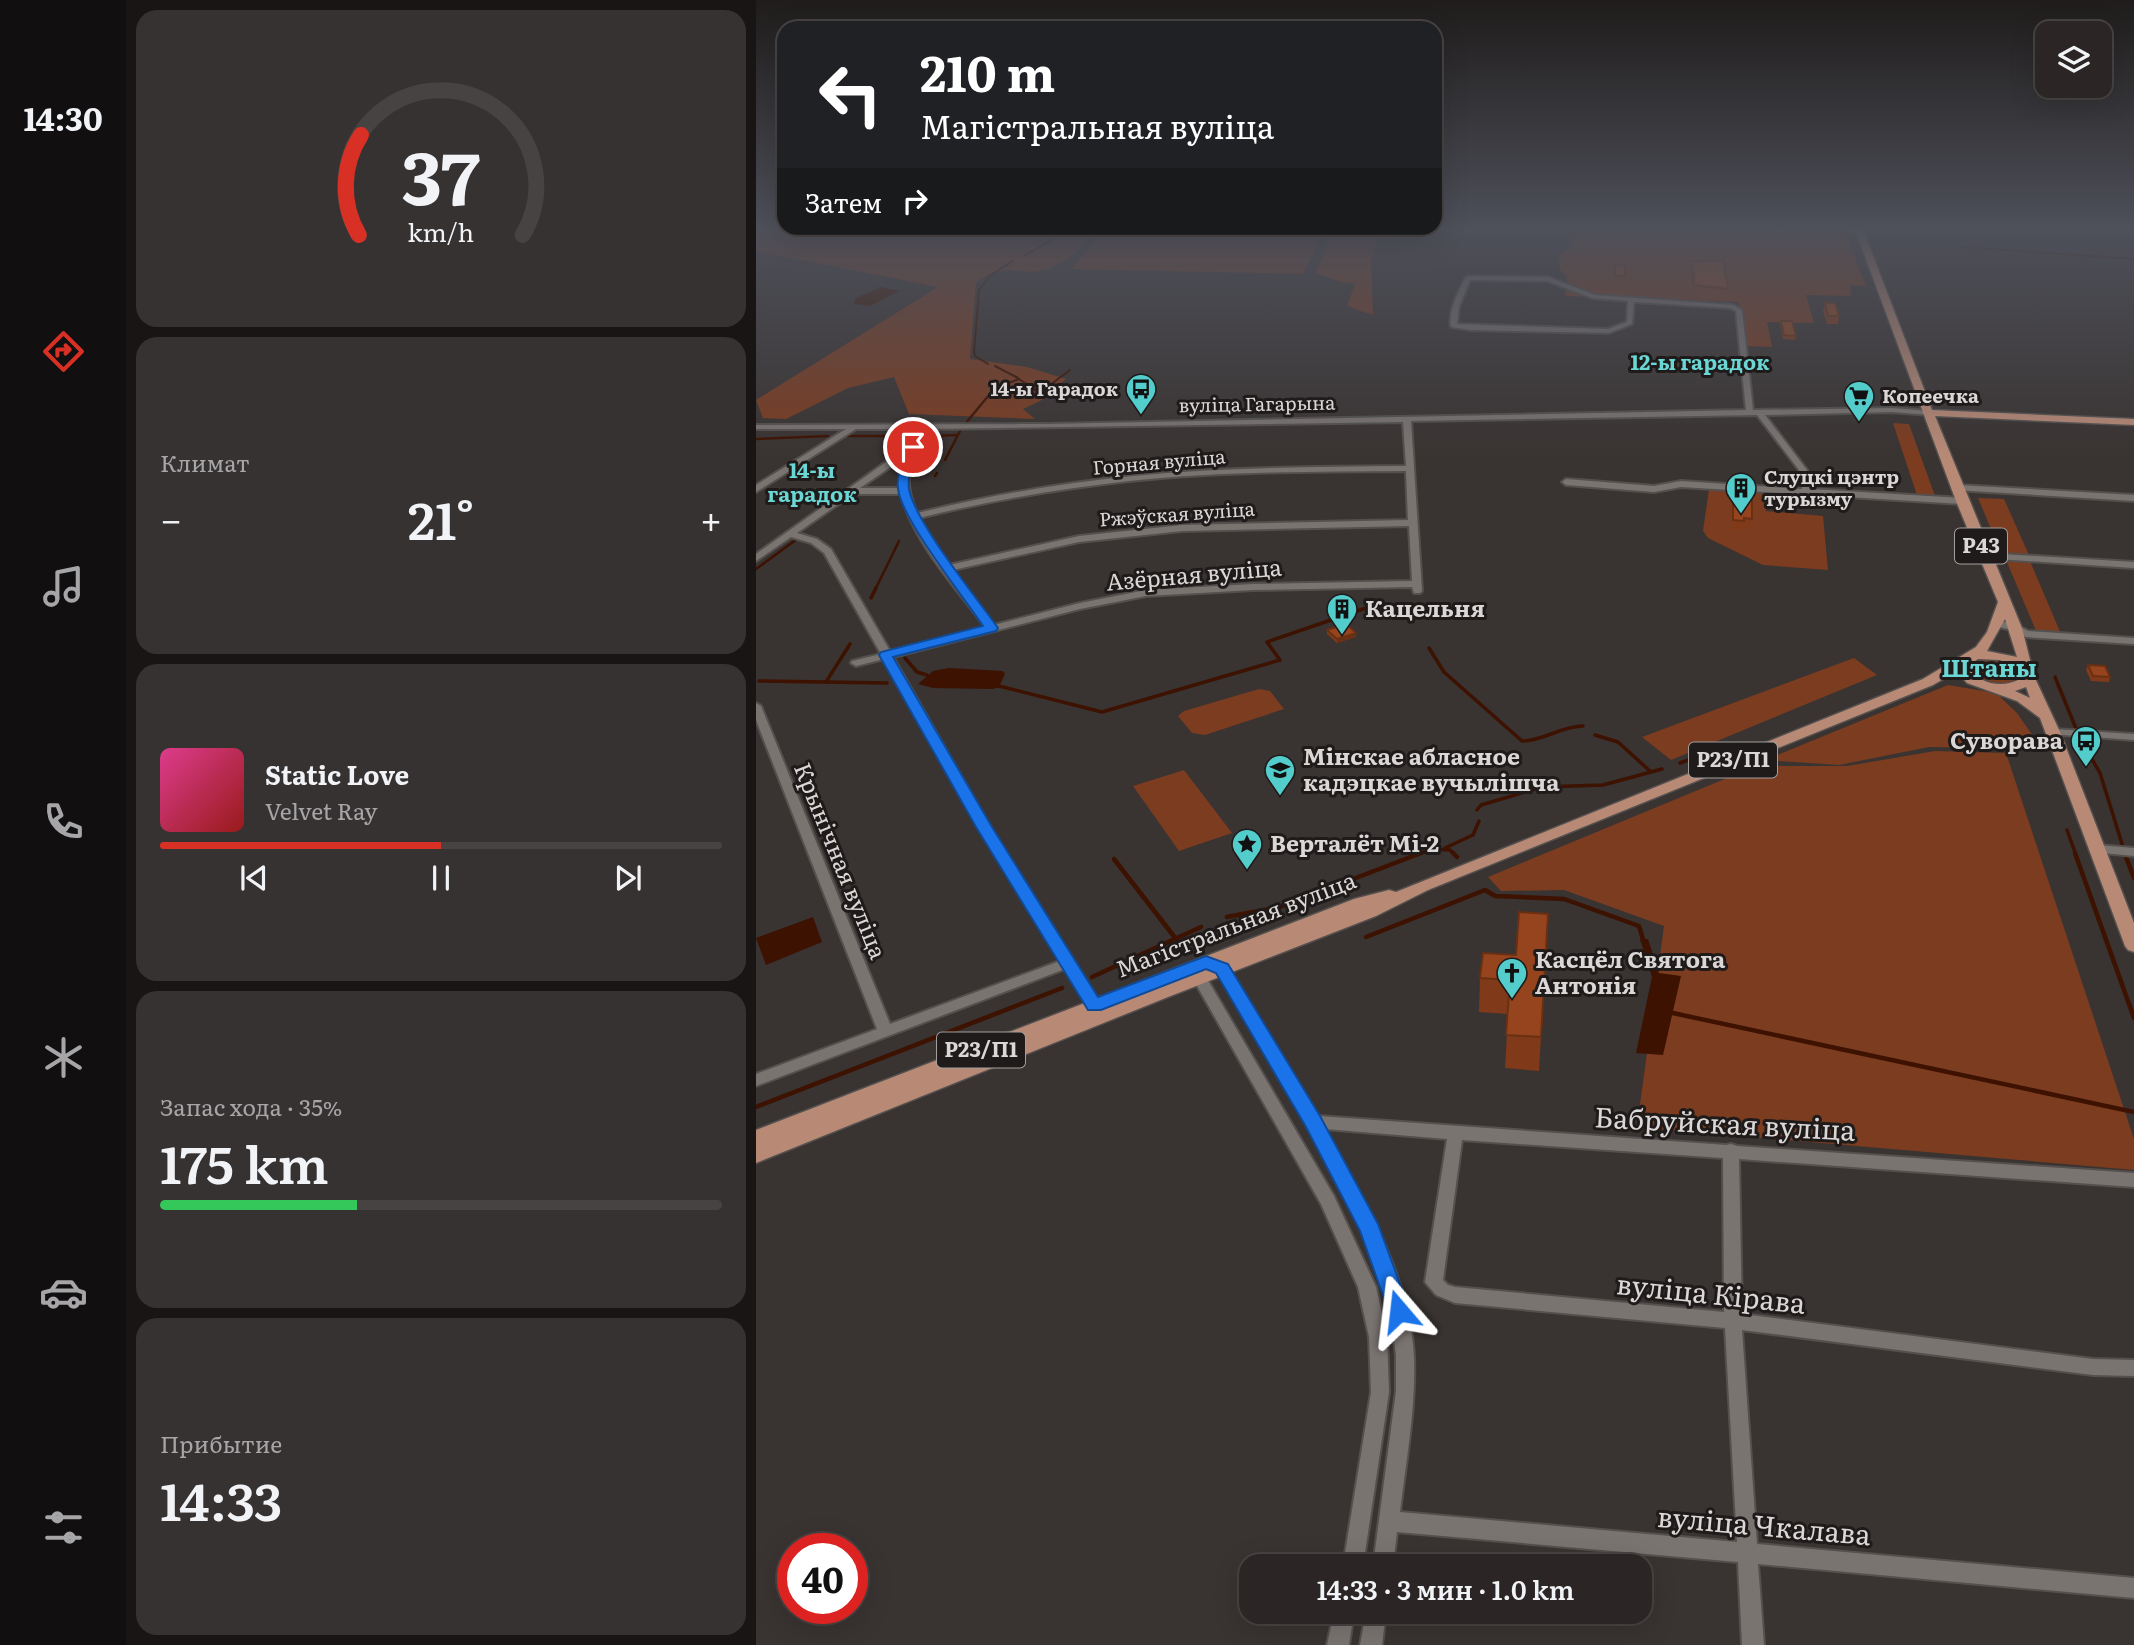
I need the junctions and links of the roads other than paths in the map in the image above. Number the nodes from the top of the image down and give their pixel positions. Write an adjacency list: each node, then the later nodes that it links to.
1 (1457, 304): 2 (street)
2 (1631, 304)
3 (1714, 304): 6 (street)
4 (1888, 304): 5 (main road, Р43)
5 (1930, 413): 6 (street, вуліца Гагарына); 8 (main road, вуліца Гагарына); 15 (main road, Р43)
6 (1755, 414): 7 (street, вуліца Гагарына); 19 (street)
7 (1406, 418): 10 (street, вуліца Гагарына); 13 (street)
8 (2134, 422)
9 (853, 428): 10 (street, вуліца Гагарына); 11 (street, вуліца Гагарына); 16 (street)
10 (925, 428): 12 (street)
11 (756, 429)
12 (913, 447): 17 (street); 18 (street)
13 (1409, 468): 22 (street, Горная вуліца); 23 (street)
14 (1566, 482): 19 (street)
15 (1958, 488): 20 (street); 21 (main road, Р43)
16 (756, 489)
17 (850, 491): 18 (street); 24 (street)
18 (904, 491): 22 (street)
19 (1807, 492): 21 (street)
20 (2134, 498)
21 (1962, 501): 25 (main road, Р43)
22 (914, 516): 28 (street)
23 (1412, 523): 28 (street, Ржэўская вуліца); 29 (street)
24 (790, 534): 26 (street); 35 (street)
25 (1985, 556): 27 (street); 30 (main road, Р43)
26 (756, 558)
27 (2134, 565)
28 (949, 568): 32 (street)
29 (1416, 588): 32 (street, Азёрная вуліца)
30 (2003, 603): 31 (main road); 33 (main road, Р43)
31 (1998, 624): 33 (street); 36 (main road)
32 (991, 628): 35 (street, Азёрная вуліца)
33 (2015, 628): 34 (street); 38 (main road, Р43)
34 (2134, 641)
35 (885, 655): 37 (street, Азёрная вуліца); 48 (street)
36 (1969, 658): 38 (main road); 39 (main road, Магістральная вуліца / Р23/П1); 40 (main road)
37 (856, 663)
38 (2028, 675): 40 (main road); 42 (main road, Р43)
39 (1928, 682): 40 (main road, Магістральная вуліца / Р23/П1); 49 (main road, Магістральная вуліца / Р23/П1)
40 (1987, 686): 42 (main road)
41 (756, 706): 51 (street, Крынічная вуліца)
42 (2046, 716): 43 (main road, Р43)
43 (2053, 732): 44 (street); 45 (main road, Р43)
44 (2134, 737)
45 (2097, 849): 46 (street); 47 (main road, Р43)
46 (2134, 852)
47 (2134, 946)
48 (1067, 963): 50 (street); 51 (street)
49 (1209, 969): 50 (main road, Магістральная вуліца / Р23/П1); 53 (street); 57 (main road, Магістральная вуліца / Р23/П1); 63 (street)
50 (1094, 1006): 55 (main road, Магістральная вуліца / Р23/П1)
51 (886, 1032): 52 (street)
52 (756, 1080)
53 (1313, 1122): 54 (street, Бабруйская вуліца); 61 (street)
54 (1455, 1135): 56 (street, Бабруйская вуліца); 59 (street, вуліца Кірава)
55 (756, 1138)
56 (1731, 1150): 58 (street, Бабруйская вуліца); 59 (street)
57 (756, 1154)
58 (2134, 1180)
59 (1733, 1321): 60 (street, вуліца Кірава); 62 (street)
60 (2134, 1368)
61 (1390, 1521): 62 (street, вуліца Чкалава); 64 (street)
62 (1746, 1553): 65 (street, вуліца Чкалава); 70 (street)
63 (1355, 1554)
64 (1385, 1554)
65 (2134, 1588)
66 (1342, 1624): 68 (street)
67 (1374, 1624): 69 (street)
68 (1338, 1645)
69 (1371, 1645)
70 (1753, 1645)

